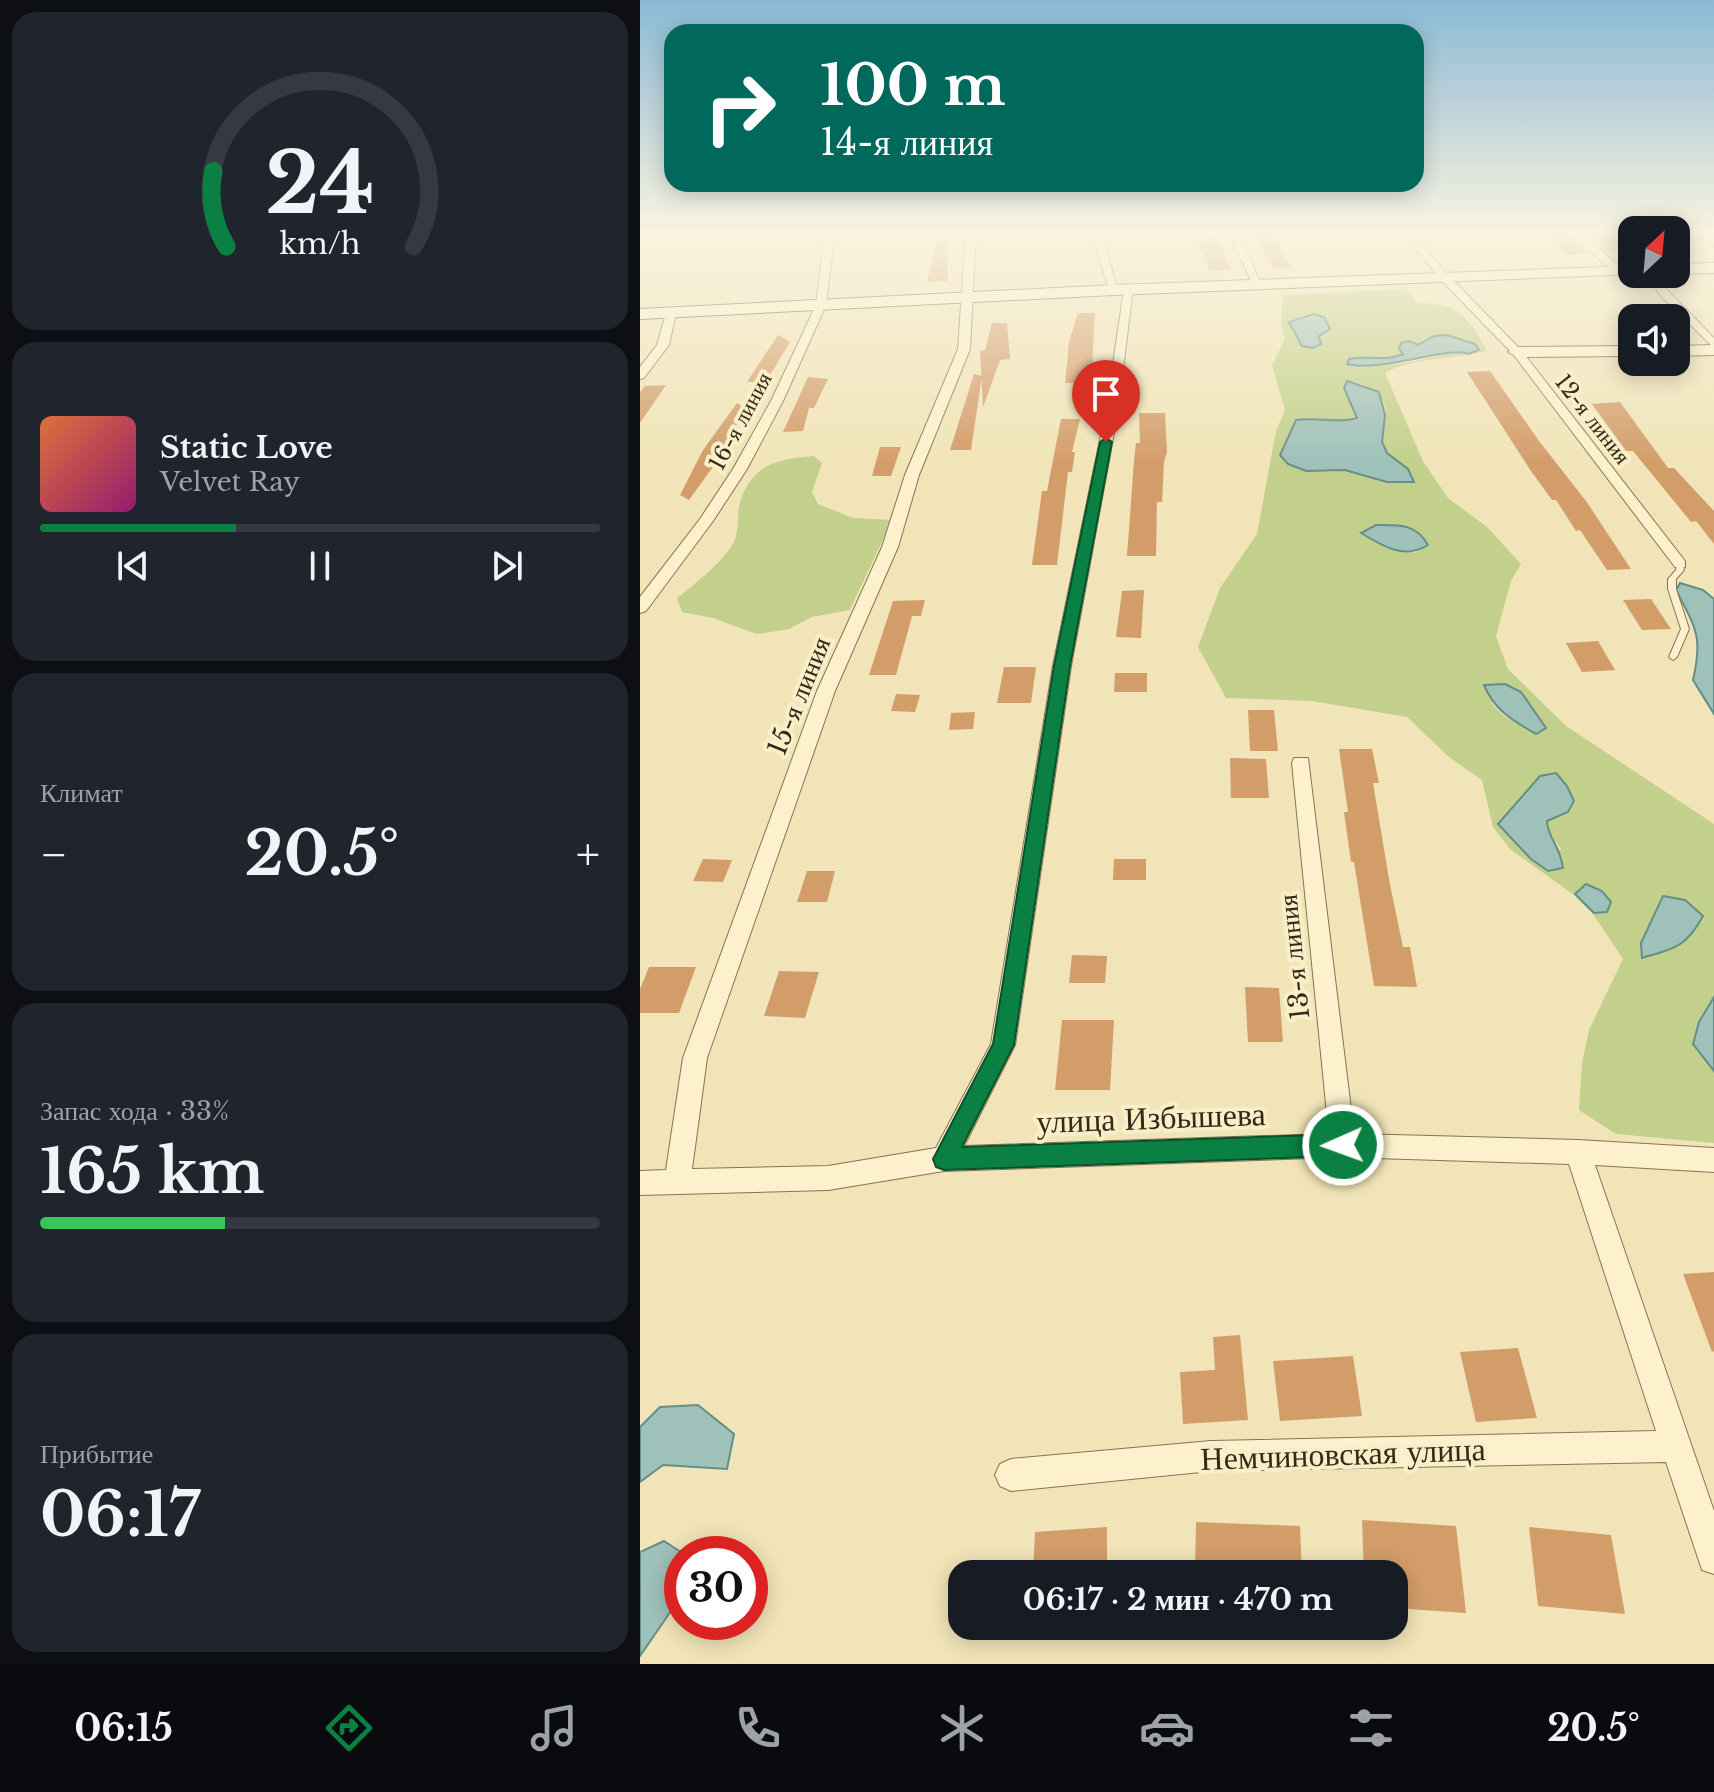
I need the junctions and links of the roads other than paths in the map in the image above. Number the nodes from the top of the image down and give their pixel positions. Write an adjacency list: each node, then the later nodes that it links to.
1 (753, 309): 7 (main road)
2 (819, 309): 15 (street, 16-я линия)
3 (966, 309): 23 (street, 15-я линия)
4 (1120, 309): 20 (street)
5 (1475, 309): 12 (street, 12-я линия)
6 (1678, 309): 9 (street)
7 (671, 313): 8 (main road); 13 (street)
8 (640, 314)
9 (1714, 348): 10 (main road)
10 (1690, 350)
11 (1618, 351): 12 (main road)
12 (1517, 352): 14 (street, 12-я линия)
13 (640, 375)
14 (1680, 564): 16 (lane)
15 (640, 608)
16 (1673, 657)
17 (1301, 763): 18 (street, 13-я линия)
18 (1343, 1145): 19 (street, улица Избышева); 20 (street, улица Избышева)
19 (1578, 1152): 21 (street, улица Избышева); 24 (street)
20 (944, 1159): 23 (street, улица Избышева)
21 (1714, 1160)
22 (640, 1183): 23 (street, улица Избышева)
23 (677, 1184)
24 (1676, 1446): 25 (street, Немчиновская улица); 26 (street)
25 (1011, 1475)
26 (1714, 1558)

